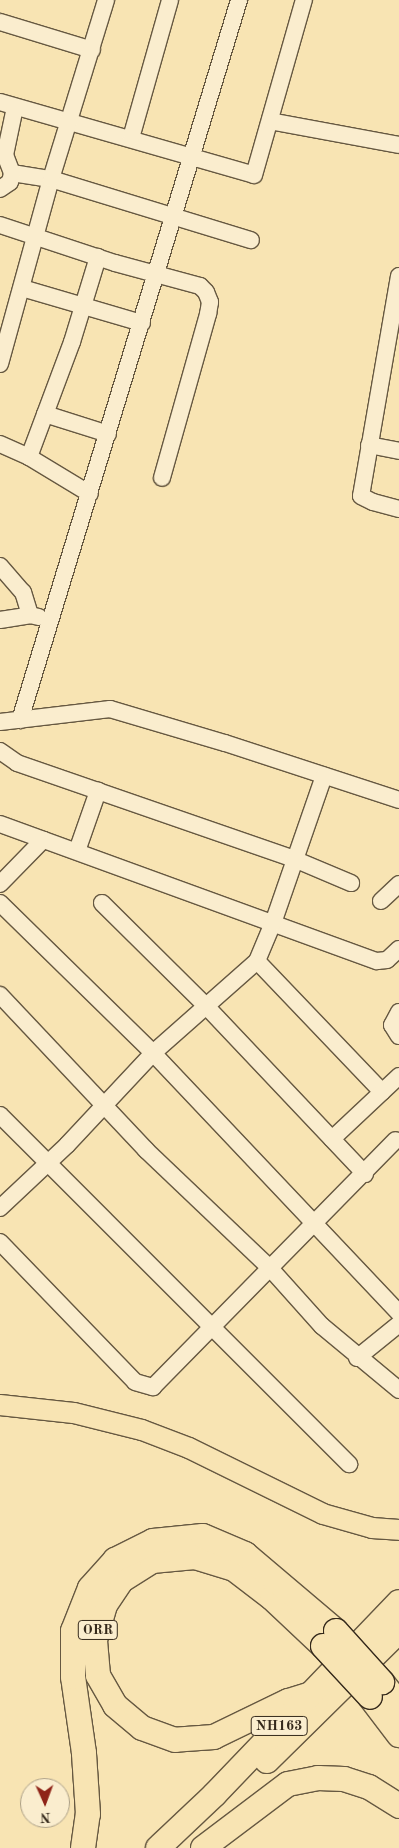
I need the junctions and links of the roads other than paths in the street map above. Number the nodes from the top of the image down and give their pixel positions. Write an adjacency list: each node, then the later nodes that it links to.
1 (106, 0): 6 (street)
2 (170, 0): 10 (street)
3 (239, 0): 12 (street)
4 (304, 0): 8 (street)
5 (0, 22): 6 (street)
6 (92, 50): 9 (street)
7 (8, 105): 9 (street); 13 (street)
8 (270, 121): 11 (street); 12 (street)
9 (70, 124): 10 (street); 14 (street)
10 (131, 138): 12 (street)
11 (399, 145)
12 (192, 156): 16 (street)
13 (12, 173): 14 (street); 15 (street)
14 (51, 179): 16 (street); 18 (street)
15 (0, 188)
16 (174, 214): 19 (street); 21 (street)
17 (0, 225): 18 (street)
18 (37, 237): 20 (street); 23 (street)
19 (251, 240)
20 (98, 257): 21 (street); 24 (street)
21 (157, 275): 25 (street); 33 (street)
22 (399, 276): 30 (street)
23 (22, 288): 24 (street); 26 (street)
24 (83, 305): 25 (street); 27 (street)
25 (142, 323): 28 (street)
26 (0, 364)
27 (45, 414): 28 (street); 32 (street)
28 (108, 434): 34 (street)
29 (0, 444): 32 (street)
30 (369, 446): 31 (street); 35 (street)
31 (399, 451)
32 (29, 457): 34 (street)
33 (162, 478)
34 (90, 494): 38 (street)
35 (399, 509)
36 (0, 566): 37 (street)
37 (30, 615): 38 (street); 39 (street)
38 (51, 619): 40 (street)
39 (0, 620)
40 (20, 720): 41 (street); 43 (street)
41 (0, 722)
42 (0, 751): 44 (street)
43 (324, 776): 45 (street); 49 (street)
44 (98, 791): 48 (street); 49 (street)
45 (399, 800)
46 (0, 824): 47 (street)
47 (43, 840): 48 (street); 51 (street)
48 (77, 851): 56 (street)
49 (294, 858): 50 (street); 56 (street)
50 (351, 883)
51 (0, 884)
52 (399, 884): 53 (street)
53 (381, 901)
54 (0, 903): 63 (street)
55 (102, 903): 60 (street)
56 (274, 923): 57 (street); 58 (street)
57 (399, 949)
58 (257, 961): 60 (street); 65 (street)
59 (0, 995): 66 (street)
60 (206, 1007): 63 (street); 68 (street)
61 (399, 1012): 62 (street)
62 (399, 1036)
63 (153, 1053): 66 (street); 73 (street)
64 (399, 1076): 65 (street)
65 (382, 1092): 68 (street)
66 (105, 1106): 70 (street); 75 (street)
67 (0, 1115): 70 (street)
68 (332, 1139): 71 (street)
69 (398, 1140): 71 (street)
70 (47, 1164): 72 (street); 78 (street)
71 (365, 1174): 73 (street)
72 (0, 1208)
73 (314, 1223): 75 (street); 76 (street)
74 (0, 1242): 78 (street)
75 (269, 1267): 78 (street); 79 (street)
76 (399, 1313)
77 (399, 1324): 79 (street)
78 (212, 1328): 82 (street)
79 (358, 1358): 80 (street)
80 (399, 1390)
81 (0, 1405): 83 (main road)
82 (350, 1464)
83 (399, 1530)
84 (399, 1602): 88 (highway, NH163)
85 (399, 1631): 94 (highway, NH163)
86 (329, 1638): 87 (highway, ORR, bridge); 88 (highway, ORR); 92 (highway, ORR)
87 (376, 1690): 89 (highway, ORR); 90 (highway, ORR)
88 (308, 1695): 93 (highway, NH163)
89 (399, 1704)
90 (399, 1735)
91 (399, 1806): 95 (highway)
92 (83, 1848)
93 (158, 1848)
94 (179, 1848)
95 (203, 1848)

